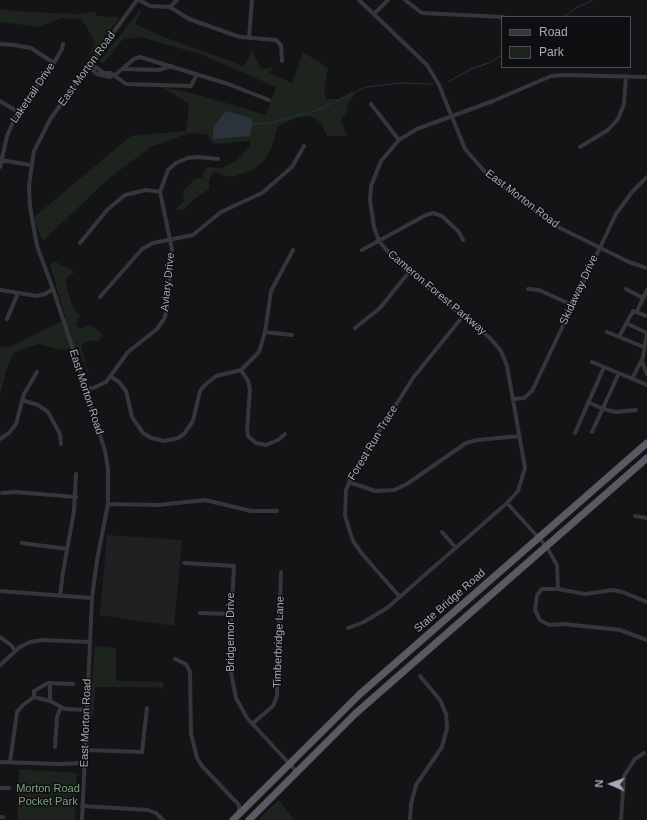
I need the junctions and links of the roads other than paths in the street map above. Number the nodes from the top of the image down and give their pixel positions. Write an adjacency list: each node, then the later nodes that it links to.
1 (177, 0): 7 (street)
2 (252, 0): 10 (street)
3 (359, 0): 8 (street, East Morton Road)
4 (388, 0): 8 (street)
5 (405, 0): 9 (street)
6 (136, 1): 7 (street); 15 (street, East Morton Road)
7 (170, 7): 10 (street)
8 (374, 14): 26 (street, East Morton Road)
9 (501, 17)
10 (248, 38): 13 (street)
11 (0, 44): 14 (street)
12 (63, 44): 14 (street, Laketrail Drive)
13 (282, 61)
14 (54, 63): 25 (street, Laketrail Drive)
15 (88, 66): 19 (street); 32 (street, East Morton Road)
16 (171, 66): 17 (street); 17 (street); 18 (street)
17 (122, 69): 19 (street)
18 (197, 74): 19 (street); 22 (street)
19 (115, 75)
20 (626, 76): 21 (street, Cameron Forest Parkway); 26 (street, Cameron Forest Parkway); 29 (street)
21 (647, 77)
22 (269, 100)
23 (0, 101): 25 (street)
24 (371, 104): 27 (street)
25 (18, 112): 31 (street, Laketrail Drive)
26 (451, 116): 27 (street, Cameron Forest Parkway); 40 (street, East Morton Road)
27 (399, 140): 38 (street, Cameron Forest Parkway)
28 (304, 146): 36 (street)
29 (580, 147)
30 (218, 159): 35 (street)
31 (1, 160): 32 (street); 33 (street, Laketrail Drive)
32 (31, 165): 45 (street, East Morton Road)
33 (0, 167)
34 (647, 177): 40 (street, Skidaway Drive)
35 (160, 192): 36 (street, Aviary Drive); 39 (street)
36 (171, 240): 51 (street); 73 (street, Aviary Drive)
37 (462, 240): 38 (street)
38 (379, 241): 42 (street); 44 (street, Cameron Forest Parkway)
39 (80, 243)
40 (599, 247): 43 (street, East Morton Road); 53 (street, Skidaway Drive)
41 (293, 250): 60 (street)
42 (362, 250)
43 (647, 268)
44 (409, 272): 55 (street, Cameron Forest Parkway); 59 (street)
45 (53, 289): 50 (street); 76 (street, East Morton Road)
46 (528, 289): 53 (street)
47 (626, 289): 52 (street)
48 (0, 290): 50 (street)
49 (647, 290): 52 (street)
50 (18, 293): 57 (street)
51 (100, 297)
52 (643, 298): 54 (street)
53 (572, 305): 77 (street, Skidaway Drive)
54 (637, 311): 56 (street); 64 (street)
55 (463, 316): 77 (street, Cameron Forest Parkway); 91 (street, Forest Run Trace)
56 (647, 316)
57 (7, 319)
58 (630, 325): 62 (street)
59 (355, 328)
60 (266, 332): 63 (street); 69 (street)
61 (607, 332): 64 (street)
62 (647, 333): 65 (street)
63 (292, 335)
64 (619, 337): 65 (street)
65 (644, 347): 66 (street)
66 (642, 359): 72 (street); 74 (street)
67 (592, 362): 68 (street)
68 (604, 367): 71 (street); 79 (street)
69 (241, 370): 73 (street); 84 (street)
70 (37, 372): 78 (street)
71 (619, 373): 74 (street); 80 (street)
72 (647, 374)
73 (110, 376): 76 (street, Aviary Drive)
74 (632, 379): 75 (street)
75 (647, 385)
76 (86, 389): 95 (street, East Morton Road)
77 (514, 399): 85 (street, Cameron Forest Parkway)
78 (22, 400): 86 (street); 88 (street)
79 (588, 402): 80 (street); 83 (street)
80 (603, 409): 81 (street); 82 (street)
81 (636, 410)
82 (592, 432)
83 (574, 433)
84 (285, 434)
85 (520, 436): 91 (street); 94 (street, Cameron Forest Parkway)
86 (0, 439)
87 (647, 443): 100 (highway, State Bridge Road)
88 (61, 444)
89 (647, 458): 104 (highway, State Bridge Road)
90 (76, 474): 93 (street)
91 (349, 482): 110 (street, Forest Run Trace)
92 (2, 493): 93 (street)
93 (76, 498): 102 (street)
94 (507, 503): 100 (street); 103 (street, Cameron Forest Parkway)
95 (108, 504): 96 (street); 111 (street, East Morton Road)
96 (277, 511)
97 (635, 516): 98 (street)
98 (647, 518)
99 (442, 532): 103 (street)
100 (538, 539): 104 (street); 137 (highway, State Bridge Road)
101 (22, 543): 102 (street)
102 (67, 548): 109 (street)
103 (456, 548): 110 (street, Cameron Forest Parkway)
104 (548, 548): 107 (street); 138 (highway, State Bridge Road)
105 (184, 563): 114 (street, Bridgemor Drive)
106 (282, 572): 130 (street, Timberbridge Lane)
107 (558, 589): 112 (street); 117 (street)
108 (0, 591): 109 (street)
109 (60, 596): 111 (street)
110 (400, 597): 115 (street, Cameron Forest Parkway)
111 (92, 598): 118 (street, East Morton Road)
112 (647, 602)
113 (200, 613): 114 (street)
114 (230, 614): 130 (street, Bridgemor Drive)
115 (348, 628)
116 (0, 638): 119 (street)
117 (647, 640)
118 (89, 642): 119 (street); 129 (street, East Morton Road)
119 (15, 651): 121 (street)
120 (174, 659): 142 (street)
121 (0, 665)
122 (420, 676): 149 (street)
123 (50, 683): 124 (street); 125 (street); 126 (street)
124 (73, 684)
125 (34, 697): 126 (street); 135 (street)
126 (50, 701): 127 (street)
127 (60, 707): 129 (street); 131 (street)
128 (147, 708): 132 (street)
129 (86, 710): 132 (street, East Morton Road)
130 (252, 724): 137 (street, Bridgemor Drive)
131 (55, 747)
132 (85, 750): 136 (street, East Morton Road)
133 (644, 753): 150 (street)
134 (0, 762): 135 (street)
135 (10, 762): 136 (street)
136 (84, 763): 143 (street, East Morton Road)
137 (289, 764): 138 (street, Bridgemor Drive); 139 (highway, State Bridge Road)
138 (297, 772): 148 (highway, State Bridge Road)
139 (273, 780): 142 (highway, State Bridge Road); 144 (highway, State Bridge Road)
140 (0, 788): 141 (street)
141 (9, 788)
142 (241, 804): 144 (street)
143 (82, 806): 145 (street, East Morton Road); 146 (street)
144 (239, 814): 147 (highway, State Bridge Road)
145 (82, 820)
146 (163, 820)
147 (233, 820)
148 (249, 820)
149 (410, 820)
150 (621, 820)

